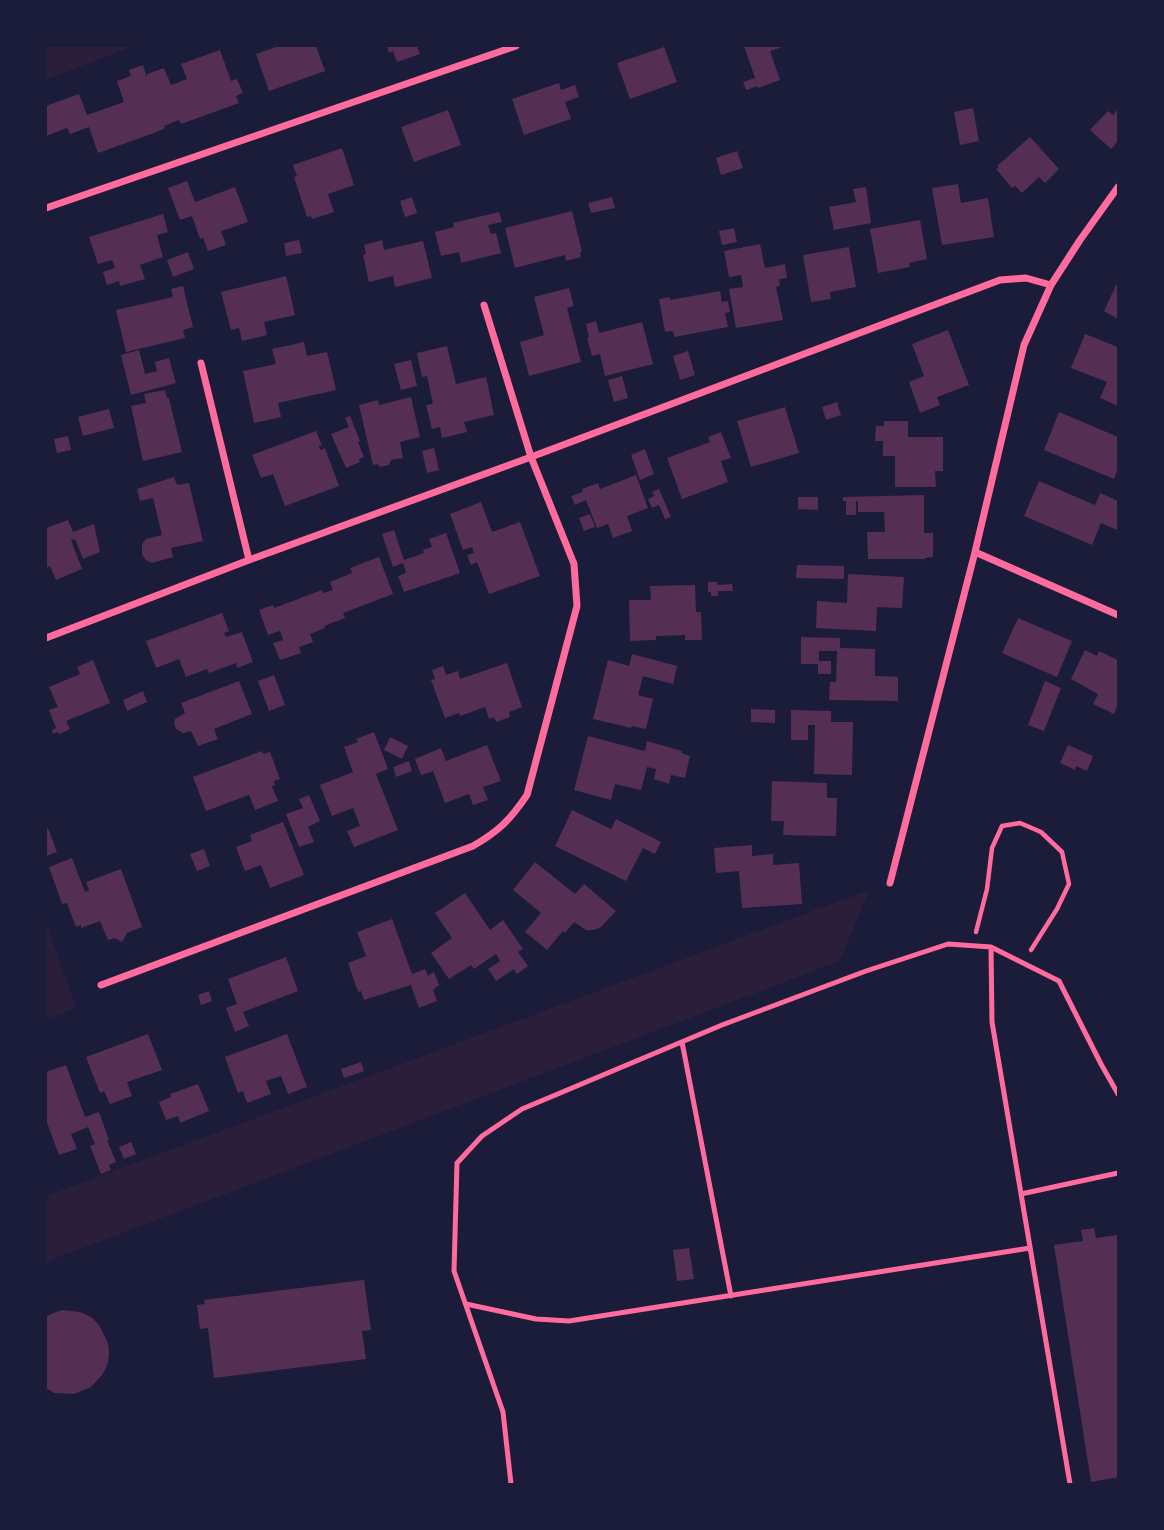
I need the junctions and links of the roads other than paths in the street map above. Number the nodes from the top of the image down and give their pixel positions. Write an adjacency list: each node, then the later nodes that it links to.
1 (516, 46): 3 (street)
2 (1117, 191): 4 (street)
3 (46, 208)
4 (1051, 285): 7 (street); 8 (street)
5 (484, 305): 7 (street)
6 (201, 363): 9 (street)
7 (531, 457): 9 (street); 14 (street)
8 (975, 552): 10 (street); 12 (street)
9 (249, 561): 11 (street)
10 (1118, 615)
11 (46, 638)
12 (890, 883)
13 (991, 947): 15 (lane); 16 (lane); 18 (lane)
14 (101, 985)
15 (682, 1042): 20 (lane); 21 (lane)
16 (1118, 1094)
17 (1118, 1173): 18 (lane)
18 (1021, 1195): 19 (lane)
19 (1030, 1248): 20 (lane); 23 (lane)
20 (731, 1296): 21 (lane)
21 (466, 1304): 22 (lane)
22 (511, 1485)
23 (1070, 1485)

